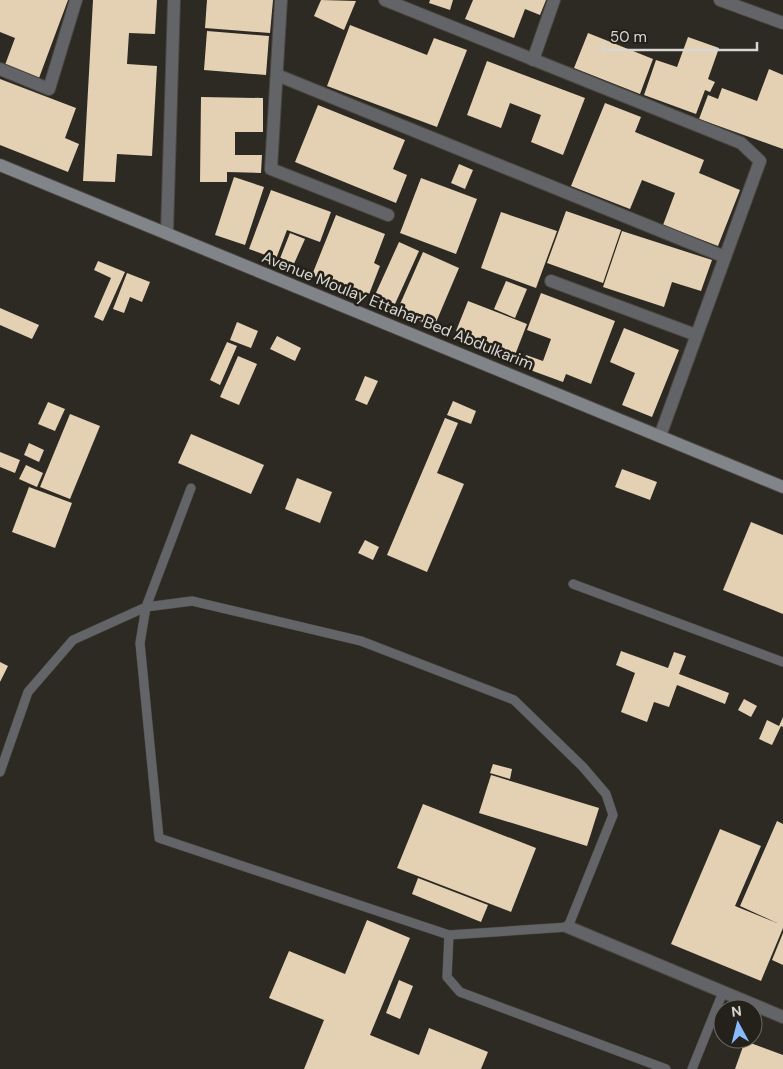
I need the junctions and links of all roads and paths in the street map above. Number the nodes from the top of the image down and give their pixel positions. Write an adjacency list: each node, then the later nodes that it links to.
1 (76, 0): 9 (street)
2 (174, 0): 13 (street)
3 (281, 0): 10 (street)
4 (385, 0): 8 (street)
5 (554, 0): 8 (street)
6 (720, 0): 7 (street)
7 (783, 24)
8 (533, 60): 14 (street)
9 (0, 70)
10 (277, 75): 12 (street); 14 (street)
11 (0, 165): 13 (street, Avenue Moulay Ettahar Bed Abdulkarim)
12 (388, 215)
13 (167, 232): 17 (street, Avenue Moulay Ettahar Bed Abdulkarim)
14 (725, 257): 16 (street)
15 (551, 281): 16 (street)
16 (696, 335): 17 (street)
17 (660, 436): 18 (street, Avenue Moulay Ettahar Bed Abdulkarim)
18 (783, 487)
19 (191, 488): 21 (lane)
20 (574, 584): 22 (lane)
21 (146, 607): 23 (lane); 24 (lane); 25 (lane)
22 (783, 662)
23 (0, 772)
24 (568, 927): 25 (lane); 26 (street)
25 (449, 935): 28 (lane)
26 (723, 992): 27 (street); 29 (lane)
27 (783, 1017)
28 (666, 1069)
29 (692, 1069)

